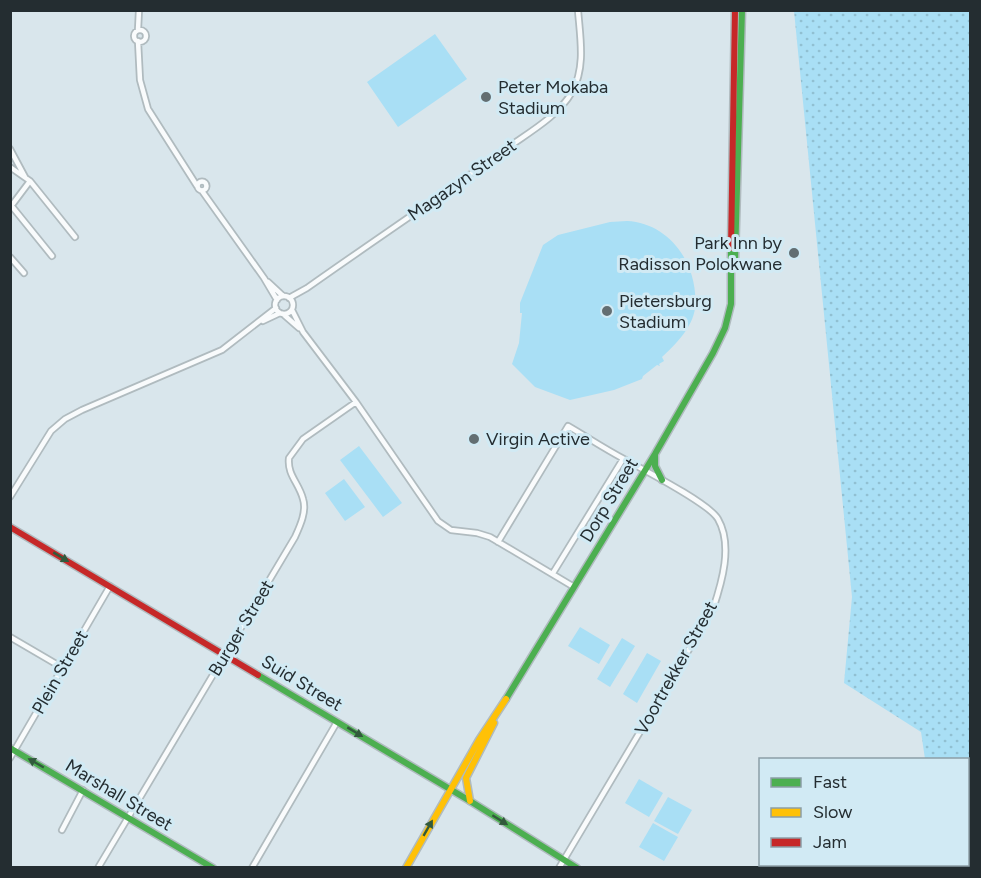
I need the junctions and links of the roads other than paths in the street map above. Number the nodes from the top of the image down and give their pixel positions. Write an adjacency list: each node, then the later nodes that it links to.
1 (139, 10): 5 (street)
2 (578, 10): 17 (street, Magazyn Street)
3 (735, 10): 7 (street, Dorp Street)
4 (742, 10): 7 (street, Dorp Street)
5 (140, 30): 6 (street); 6 (street)
6 (141, 41): 16 (street)
7 (737, 70): 28 (street, Dorp Street)
8 (10, 149): 10 (street)
9 (10, 167): 10 (street)
10 (28, 180): 11 (street); 12 (street)
11 (11, 205): 13 (street)
12 (75, 237)
13 (52, 256)
14 (10, 257): 15 (street)
15 (24, 273)
16 (264, 278): 18 (street); 20 (street)
17 (307, 288): 19 (street, Magazyn Street); 21 (street, Magazyn Street)
18 (283, 296): 19 (street); 20 (street)
19 (289, 298): 21 (street)
20 (277, 300): 22 (street)
21 (293, 303): 23 (street)
22 (276, 308): 24 (street); 25 (street)
23 (292, 310): 24 (street); 26 (street)
24 (282, 314): 25 (street); 26 (street)
25 (258, 323): 32 (street)
26 (303, 332): 27 (street)
27 (356, 402): 34 (street); 39 (street, Burger Street)
28 (655, 454): 30 (street, Dorp Street); 31 (street)
29 (622, 459): 30 (street, Voortrekker Street); 34 (street, Voortrekker Street); 35 (street)
30 (645, 470): 31 (street, Voortrekker Street); 37 (street, Dorp Street)
31 (662, 480): 50 (street, Voortrekker Street)
32 (10, 497)
33 (10, 527): 36 (street, Suid Street, one-way to 36)
34 (498, 542): 35 (street)
35 (553, 573): 37 (street)
36 (110, 586): 39 (street, Suid Street); 40 (street, Plein Street)
37 (574, 587): 41 (street, Dorp Street)
38 (10, 637): 40 (street)
39 (225, 655): 42 (street, Suid Street); 48 (street, Burger Street)
40 (63, 668): 43 (street, Plein Street)
41 (497, 714): 45 (street, Dorp Street); 47 (street, Dorp Street)
42 (337, 722): 45 (street, Suid Street, one-way to 45); 53 (street)
43 (13, 750): 44 (street, Plein Street); 46 (street, Marshall Street, one-way to 43)
44 (10, 758)
45 (450, 789): 47 (street, Suid Street); 54 (street, Dorp Street, one-way to 45)
46 (83, 790): 48 (street, Marshall Street); 49 (street)
47 (470, 801): 50 (street, Suid Street, one-way to 50)
48 (128, 817): 51 (street, Burger Street); 52 (street, Marshall Street)
49 (62, 830)
50 (564, 860): 55 (street, Voortrekker Street); 56 (street, Suid Street)
51 (98, 867)
52 (213, 867)
53 (252, 867)
54 (406, 867)
55 (559, 867)
56 (577, 867)

